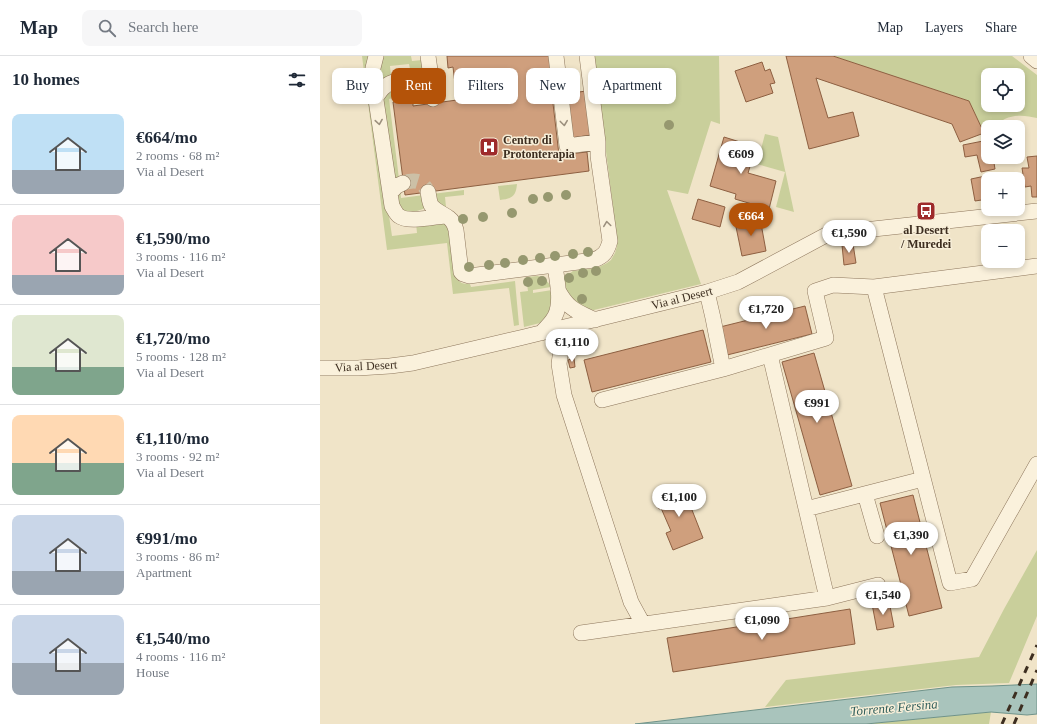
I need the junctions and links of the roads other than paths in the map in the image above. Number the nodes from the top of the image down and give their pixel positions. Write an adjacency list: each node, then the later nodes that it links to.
1 (376, 56): 7 (street)
2 (428, 56): 8 (street)
3 (556, 56): 10 (street, one-way to 10)
4 (587, 56): 10 (street)
5 (1031, 56): 6 (street)
6 (1037, 61)
7 (373, 68)
8 (430, 68)
9 (376, 104): 13 (street, one-way to 13)
10 (598, 142): 16 (street, one-way to 10)
11 (403, 183): 13 (street)
12 (428, 192): 15 (street)
13 (390, 193): 15 (street)
14 (1037, 211): 20 (street, Via al Desert)
15 (444, 216): 16 (street)
16 (555, 266): 19 (street)
17 (1037, 266): 18 (street)
18 (874, 287): 24 (street); 29 (street)
19 (558, 289): 21 (street); 23 (street)
20 (707, 292): 21 (street, Via al Desert); 26 (street)
21 (595, 320): 22 (street, Via al Desert)
22 (564, 328): 23 (street, Via al Desert); 35 (street)
23 (541, 333): 25 (street, Via al Desert)
24 (770, 355): 26 (street); 31 (street)
25 (320, 368)
26 (722, 369): 27 (street)
27 (602, 400)
28 (1037, 464): 29 (street)
29 (923, 479): 30 (street)
30 (865, 494): 31 (street); 32 (street)
31 (806, 509): 34 (street)
32 (877, 536)
33 (878, 585): 34 (street)
34 (827, 598): 35 (street)
35 (643, 624): 36 (street)
36 (581, 634)

